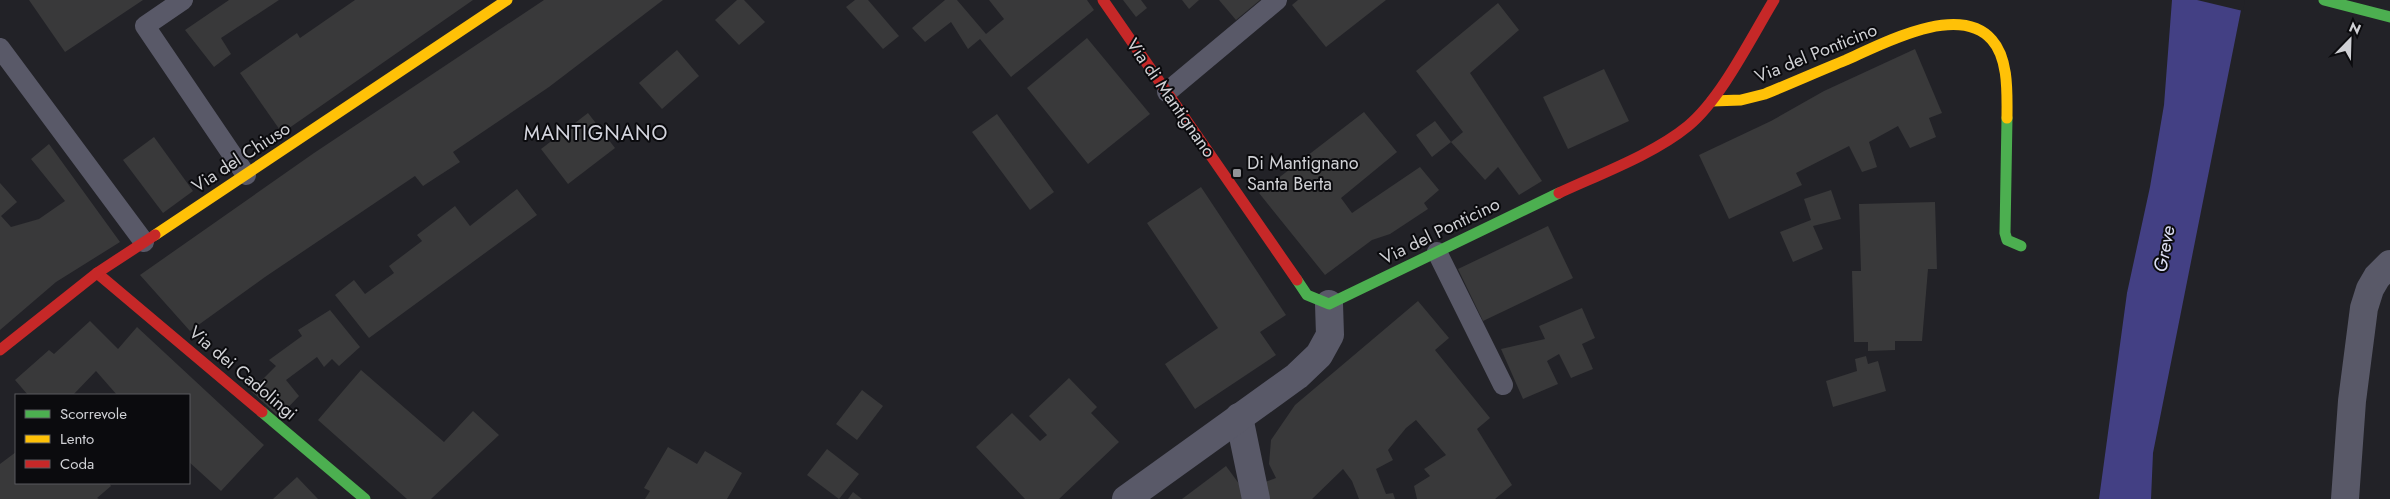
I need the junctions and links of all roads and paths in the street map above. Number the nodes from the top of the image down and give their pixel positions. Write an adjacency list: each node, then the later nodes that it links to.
1 (183, 0): 11 (lane)
2 (507, 0): 11 (street, Via del Chiuso)
3 (1103, 0): 9 (street, Via di Mantignano)
4 (1276, 0): 9 (lane)
5 (1774, 0): 10 (street)
6 (2324, 0): 7 (street)
7 (2390, 17)
8 (0, 48): 12 (lane)
9 (1167, 92): 17 (street, Via di Mantignano)
10 (1712, 101): 13 (street, Via del Ponticino); 14 (street, Via del Ponticino)
11 (246, 175): 12 (street, Via del Chiuso)
12 (144, 242): 16 (street, Via del Chiuso)
13 (2021, 246)
14 (1437, 252): 17 (street, Via del Ponticino); 19 (lane)
15 (2390, 264): 24 (street)
16 (97, 274): 18 (street, Via del Chiuso); 21 (street, Via dei Cadolingi)
17 (1329, 304): 20 (street)
18 (0, 350)
19 (1503, 385)
20 (1239, 417): 22 (street); 23 (street)
21 (366, 499)
22 (1126, 499)
23 (1256, 499)
24 (2345, 499)

